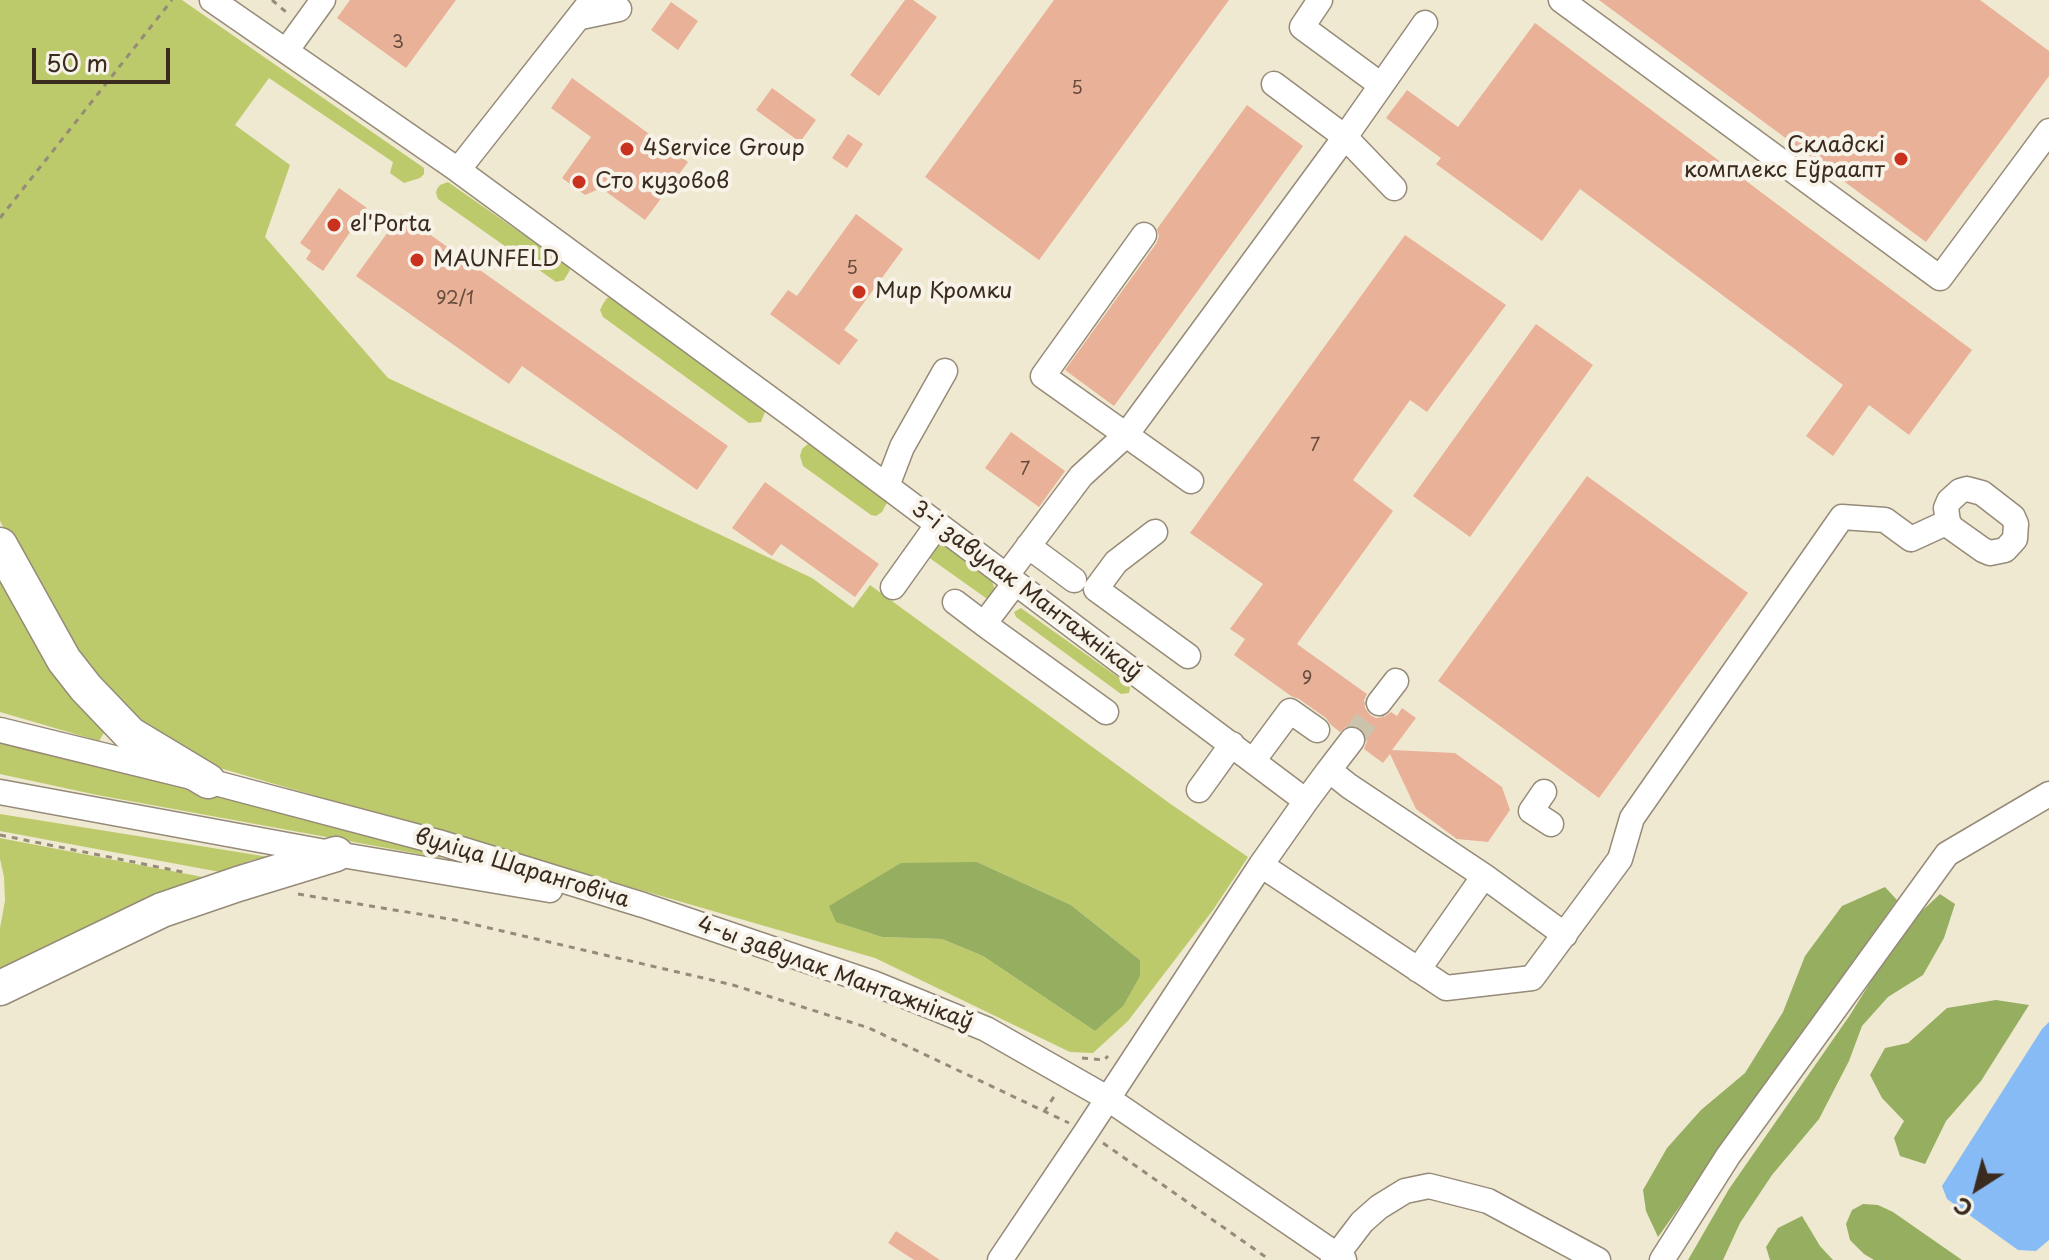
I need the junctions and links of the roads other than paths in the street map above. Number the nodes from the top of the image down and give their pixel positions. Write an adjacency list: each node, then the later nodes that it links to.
1 (212, 0): 8 (street, 3-і завулак Мантажнікаў)
2 (323, 0): 8 (street)
3 (1320, 0): 10 (street)
4 (1561, 0): 11 (street)
5 (587, 8): 6 (street); 13 (street)
6 (619, 9)
7 (1425, 23): 10 (street)
8 (286, 51): 13 (street, 3-і завулак Мантажнікаў)
9 (1274, 84): 12 (street)
10 (1381, 85): 12 (street)
11 (2049, 131)
12 (1345, 137): 14 (street); 17 (street)
13 (458, 170): 19 (street, 3-і завулак Мантажнікаў)
14 (1394, 188)
15 (1144, 235): 17 (street)
16 (945, 371): 19 (street)
17 (1126, 435): 18 (street); 24 (street)
18 (1191, 481)
19 (887, 486): 21 (street, 3-і завулак Мантажнікаў)
20 (1948, 522): 52 (street)
21 (938, 524): 25 (street, 3-і завулак Мантажнікаў); 27 (street)
22 (1155, 532): 26 (street)
23 (0, 545): 41 (highway)
24 (1028, 546): 25 (street); 26 (street)
25 (1010, 579): 29 (street); 30 (street, 3-і завулак Мантажнікаў)
26 (1085, 584): 30 (street); 31 (street)
27 (893, 587)
28 (955, 602): 29 (street)
29 (984, 624): 34 (street)
30 (1071, 625): 38 (street, 3-і завулак Мантажнікаў)
31 (1188, 656)
32 (1396, 681): 33 (street)
33 (1379, 703)
34 (1106, 712)
35 (0, 730): 41 (street, вуліца Шаранговіча)
36 (1317, 730): 39 (street)
37 (1352, 740): 40 (street)
38 (1232, 744): 39 (street, 3-і завулак Мантажнікаў); 42 (street)
39 (1253, 761): 46 (street, 3-і завулак Мантажнікаў)
40 (1329, 770): 46 (street); 50 (street)
41 (208, 781): 51 (street, вуліца Шаранговіча)
42 (1199, 790)
43 (0, 792): 48 (street, вуліца Шаранговіча)
44 (1544, 792): 47 (street)
45 (2049, 794): 59 (street)
46 (1306, 801): 49 (street)
47 (1551, 824)
48 (336, 854): 51 (street, вуліца Шаранговіча); 54 (highway)
49 (1261, 865): 53 (street); 55 (street)
50 (1484, 876): 52 (street); 53 (street)
51 (643, 905): 55 (street, 4-ы завулак Мантажнікаў)
52 (1565, 935): 53 (street)
53 (1418, 970)
54 (0, 988)
55 (1107, 1098): 56 (street, 4-ы завулак Мантажнікаў); 57 (street)
56 (1338, 1258): 58 (street)
57 (1000, 1260)
58 (1598, 1260)
59 (1662, 1260)

